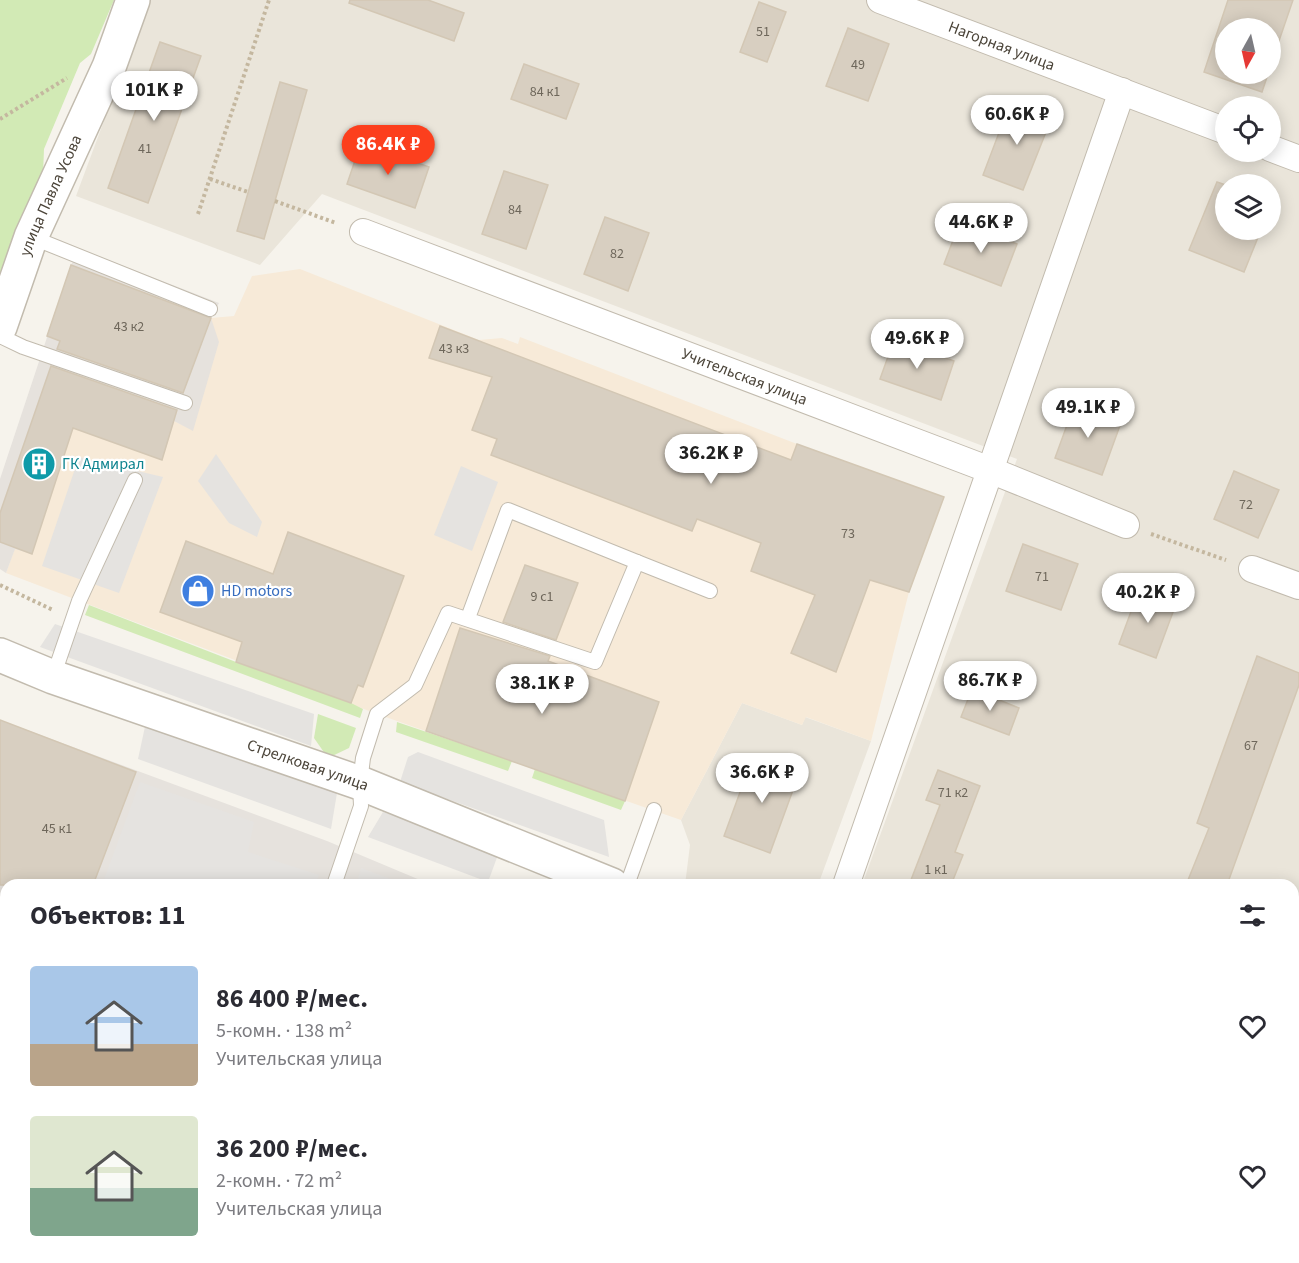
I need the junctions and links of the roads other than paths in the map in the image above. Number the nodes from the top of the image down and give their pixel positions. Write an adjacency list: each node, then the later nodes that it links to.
1 (133, 0): 8 (street, улица Павла Усова)
2 (880, 0): 3 (street, Нагорная улица)
3 (1122, 91): 4 (street, Нагорная улица); 13 (street)
4 (1215, 126)
5 (1281, 152): 6 (street)
6 (1299, 159)
7 (363, 232): 13 (street, Учительская улица)
8 (31, 237): 9 (lane); 10 (street, улица Павла Усова)
9 (210, 309)
10 (0, 327)
11 (0, 336): 12 (lane)
12 (185, 403)
13 (990, 470): 15 (street, Учительская улица); 28 (street)
14 (135, 480): 22 (lane)
15 (1126, 525)
16 (637, 562): 19 (lane); 20 (lane); 20 (lane)
17 (1252, 569): 18 (street)
18 (1299, 586)
19 (710, 591)
20 (468, 618): 23 (lane)
21 (0, 655): 22 (street, Стрелковая улица)
22 (53, 677): 23 (street, Стрелковая улица)
23 (360, 783): 25 (lane); 26 (street, Стрелковая улица)
24 (654, 810): 27 (lane)
25 (336, 879)
26 (597, 879)
27 (629, 879)
28 (848, 879)

